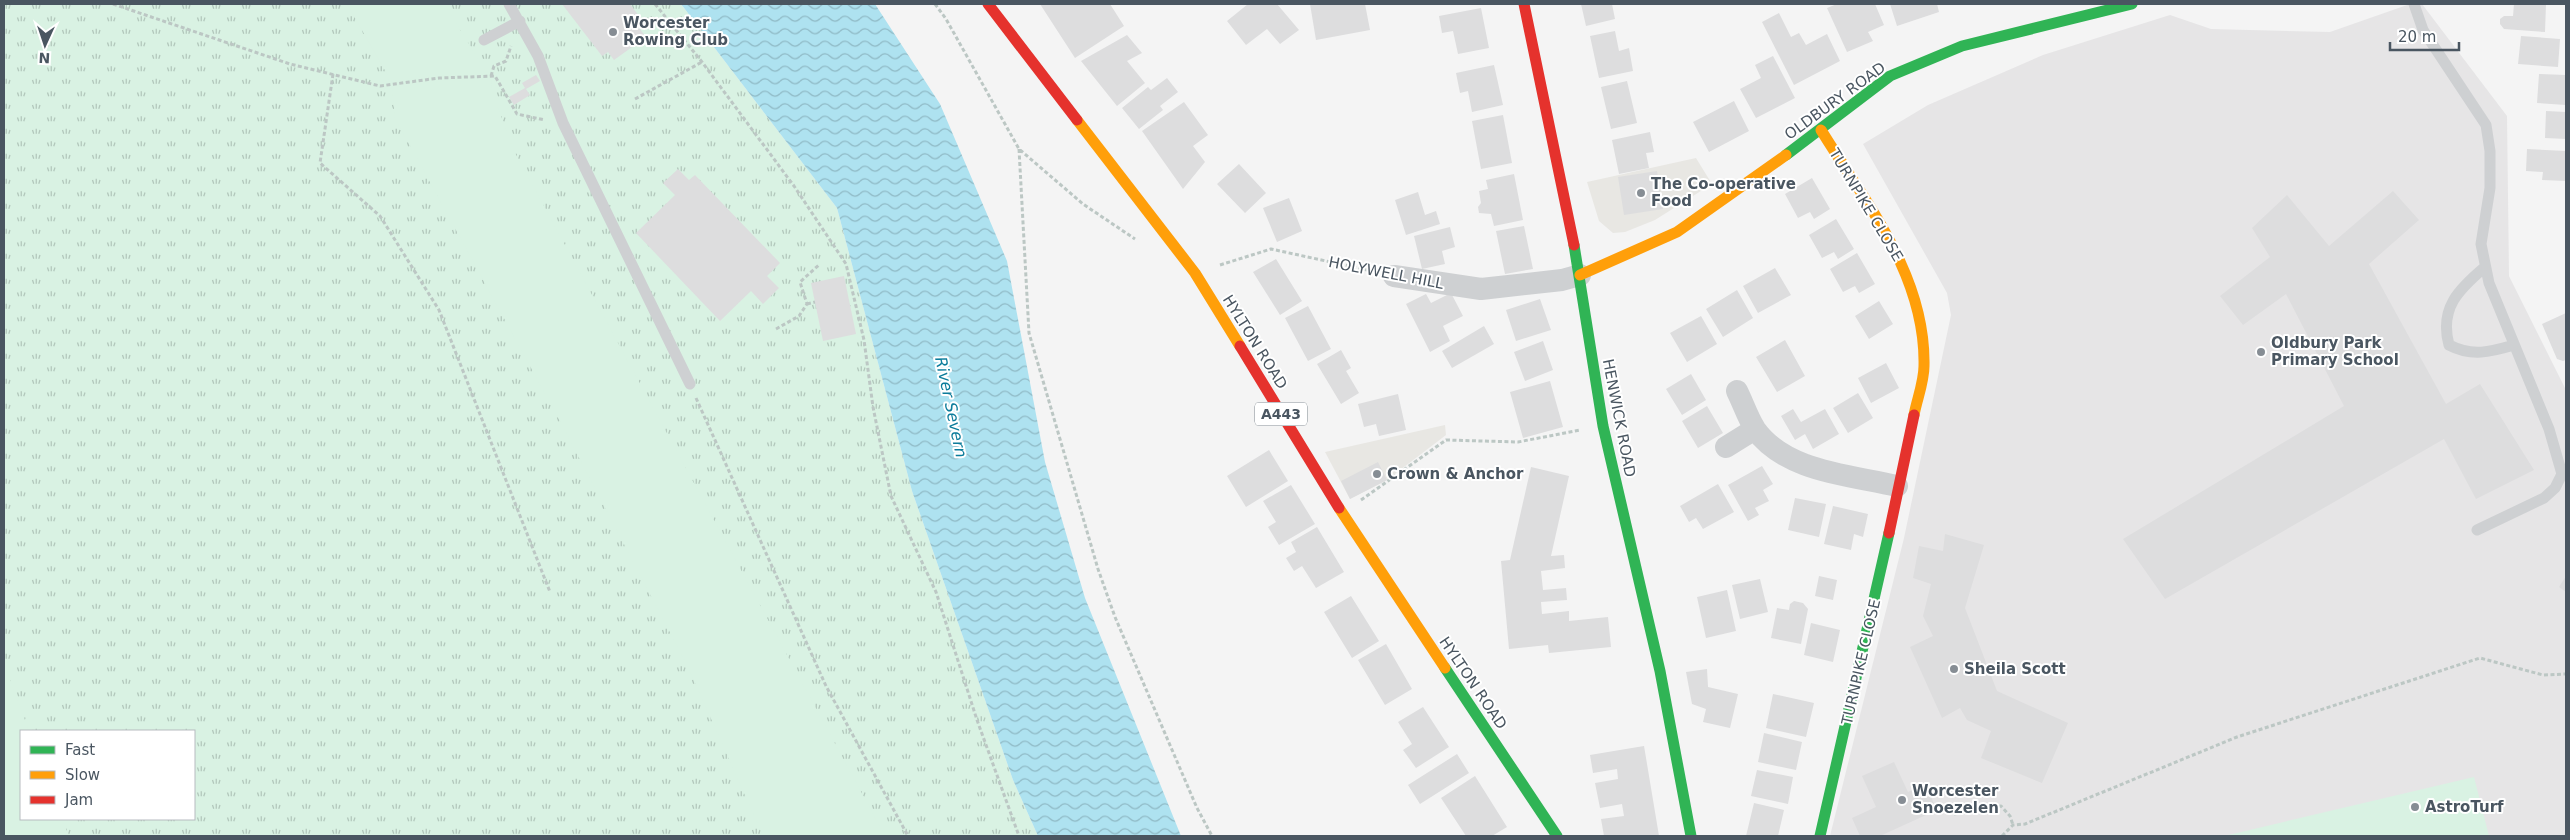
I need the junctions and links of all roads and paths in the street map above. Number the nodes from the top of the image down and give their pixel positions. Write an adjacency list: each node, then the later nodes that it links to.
1 (113, 4): 13 (path)
2 (509, 4): 9 (lane)
3 (655, 4): 12 (path)
4 (935, 4): 18 (path)
5 (1524, 4): 23 (main road, HENWICK ROAD)
6 (2132, 4): 17 (main road, OLDBURY ROAD)
7 (2414, 4): 21 (lane)
8 (992, 5): 22 (main road, HYLTON ROAD / A443)
9 (520, 22): 10 (lane); 16 (lane)
10 (484, 40)
11 (506, 60): 14 (path)
12 (702, 62): 15 (path); 25 (path)
13 (333, 74): 14 (path); 39 (path)
14 (491, 76): 16 (path)
15 (635, 99)
16 (562, 123): 31 (lane)
17 (1821, 130): 23 (main road, OLDBURY ROAD); 36 (main road, TURNPIKE CLOSE)
18 (1019, 149): 19 (path); 45 (path)
19 (1140, 242)
20 (820, 264): 28 (path)
21 (2485, 267): 30 (lane); 30 (lane)
22 (1195, 273): 24 (path, HOLYWELL HILL); 37 (main road, HYLTON ROAD / A443)
23 (1580, 275): 24 (street, HOLYWELL HILL); 33 (main road, HENWICK ROAD)
24 (1394, 276)
25 (854, 296): 26 (path); 44 (path)
26 (848, 297)
27 (815, 302): 28 (path)
28 (807, 304): 29 (path)
29 (776, 329)
30 (2514, 345): 38 (lane)
31 (690, 384): 43 (path)
32 (1737, 391): 34 (street)
33 (1603, 426): 37 (path); 47 (main road, HENWICK ROAD)
34 (1755, 429): 35 (street); 36 (street)
35 (1726, 447)
36 (1898, 486): 48 (main road, TURNPIKE CLOSE)
37 (1342, 513): 46 (main road, HYLTON ROAD / A443)
38 (2477, 530)
39 (550, 592)
40 (2566, 674): 42 (path)
41 (1954, 814): 42 (path)
42 (2013, 825): 49 (path)
43 (908, 836)
44 (1019, 836)
45 (1212, 836)
46 (1557, 836)
47 (1690, 836)
48 (1820, 836)
49 (2002, 836)

